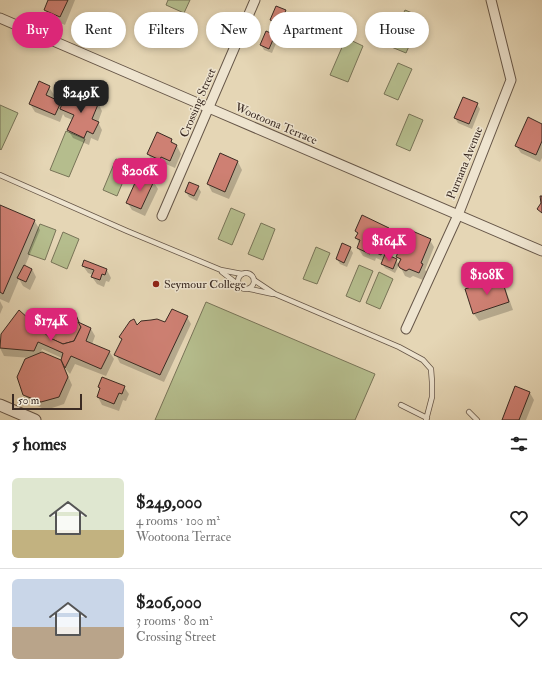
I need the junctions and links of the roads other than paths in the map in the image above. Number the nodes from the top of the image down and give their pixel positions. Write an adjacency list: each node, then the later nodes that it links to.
1 (255, 0): 4 (street, Crossing Street)
2 (491, 0): 6 (street, Purnana Avenue)
3 (0, 18): 4 (street, Wootoona Terrace)
4 (209, 108): 6 (street, Wootoona Terrace); 7 (street, Crossing Street)
5 (0, 176): 9 (lane)
6 (458, 215): 8 (street, Wootoona Terrace); 15 (street, Purnana Avenue)
7 (162, 216)
8 (542, 251)
9 (221, 270): 10 (lane); 12 (lane)
10 (242, 274): 11 (lane); 12 (lane)
11 (254, 280): 13 (lane); 14 (lane)
12 (240, 286): 13 (lane)
13 (250, 289): 14 (lane)
14 (275, 294): 19 (lane)
15 (406, 329)
16 (0, 405): 20 (street)
17 (401, 405): 19 (lane)
18 (469, 412): 21 (lane)
19 (427, 419)
20 (35, 420)
21 (477, 420)

